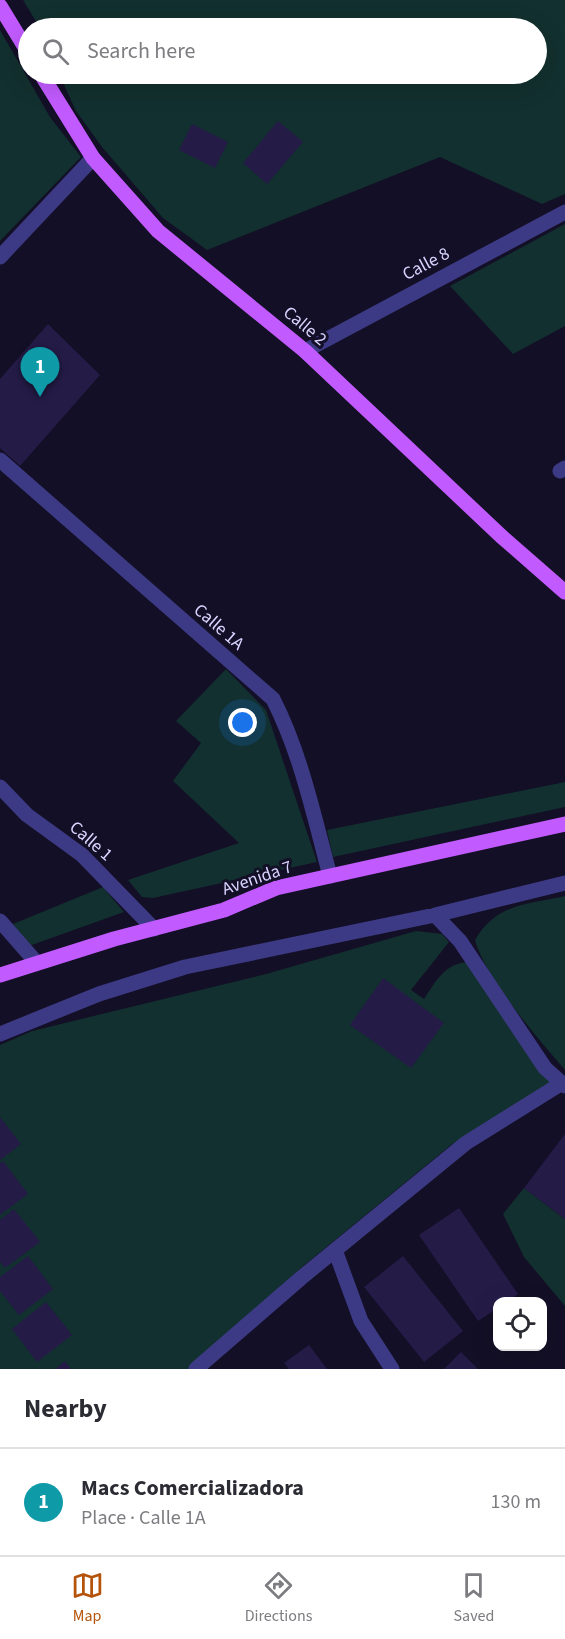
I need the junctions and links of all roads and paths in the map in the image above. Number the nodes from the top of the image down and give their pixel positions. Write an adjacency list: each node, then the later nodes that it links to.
1 (0, 6): 2 (main road)
2 (18, 36)
3 (48, 84): 4 (main road, Calle 2)
4 (93, 158): 6 (street); 7 (main road, Calle 2)
5 (565, 212): 7 (street, Calle 8)
6 (0, 257)
7 (305, 351): 9 (main road, Calle 2)
8 (0, 460): 12 (street, Calle 1A)
9 (565, 592)
10 (0, 787): 16 (street, Calle 1)
11 (565, 824): 12 (main road, Avenida 7)
12 (330, 876): 16 (main road, Avenida 7)
13 (565, 883): 14 (street)
14 (435, 915): 19 (street); 20 (street)
15 (0, 921): 17 (street)
16 (154, 929): 17 (main road, Avenida 7)
17 (36, 962): 18 (main road, Avenida 7)
18 (0, 975)
19 (0, 1034)
20 (563, 1084): 21 (street)
21 (334, 1250): 22 (street); 23 (street)
22 (196, 1369)
23 (392, 1369)

